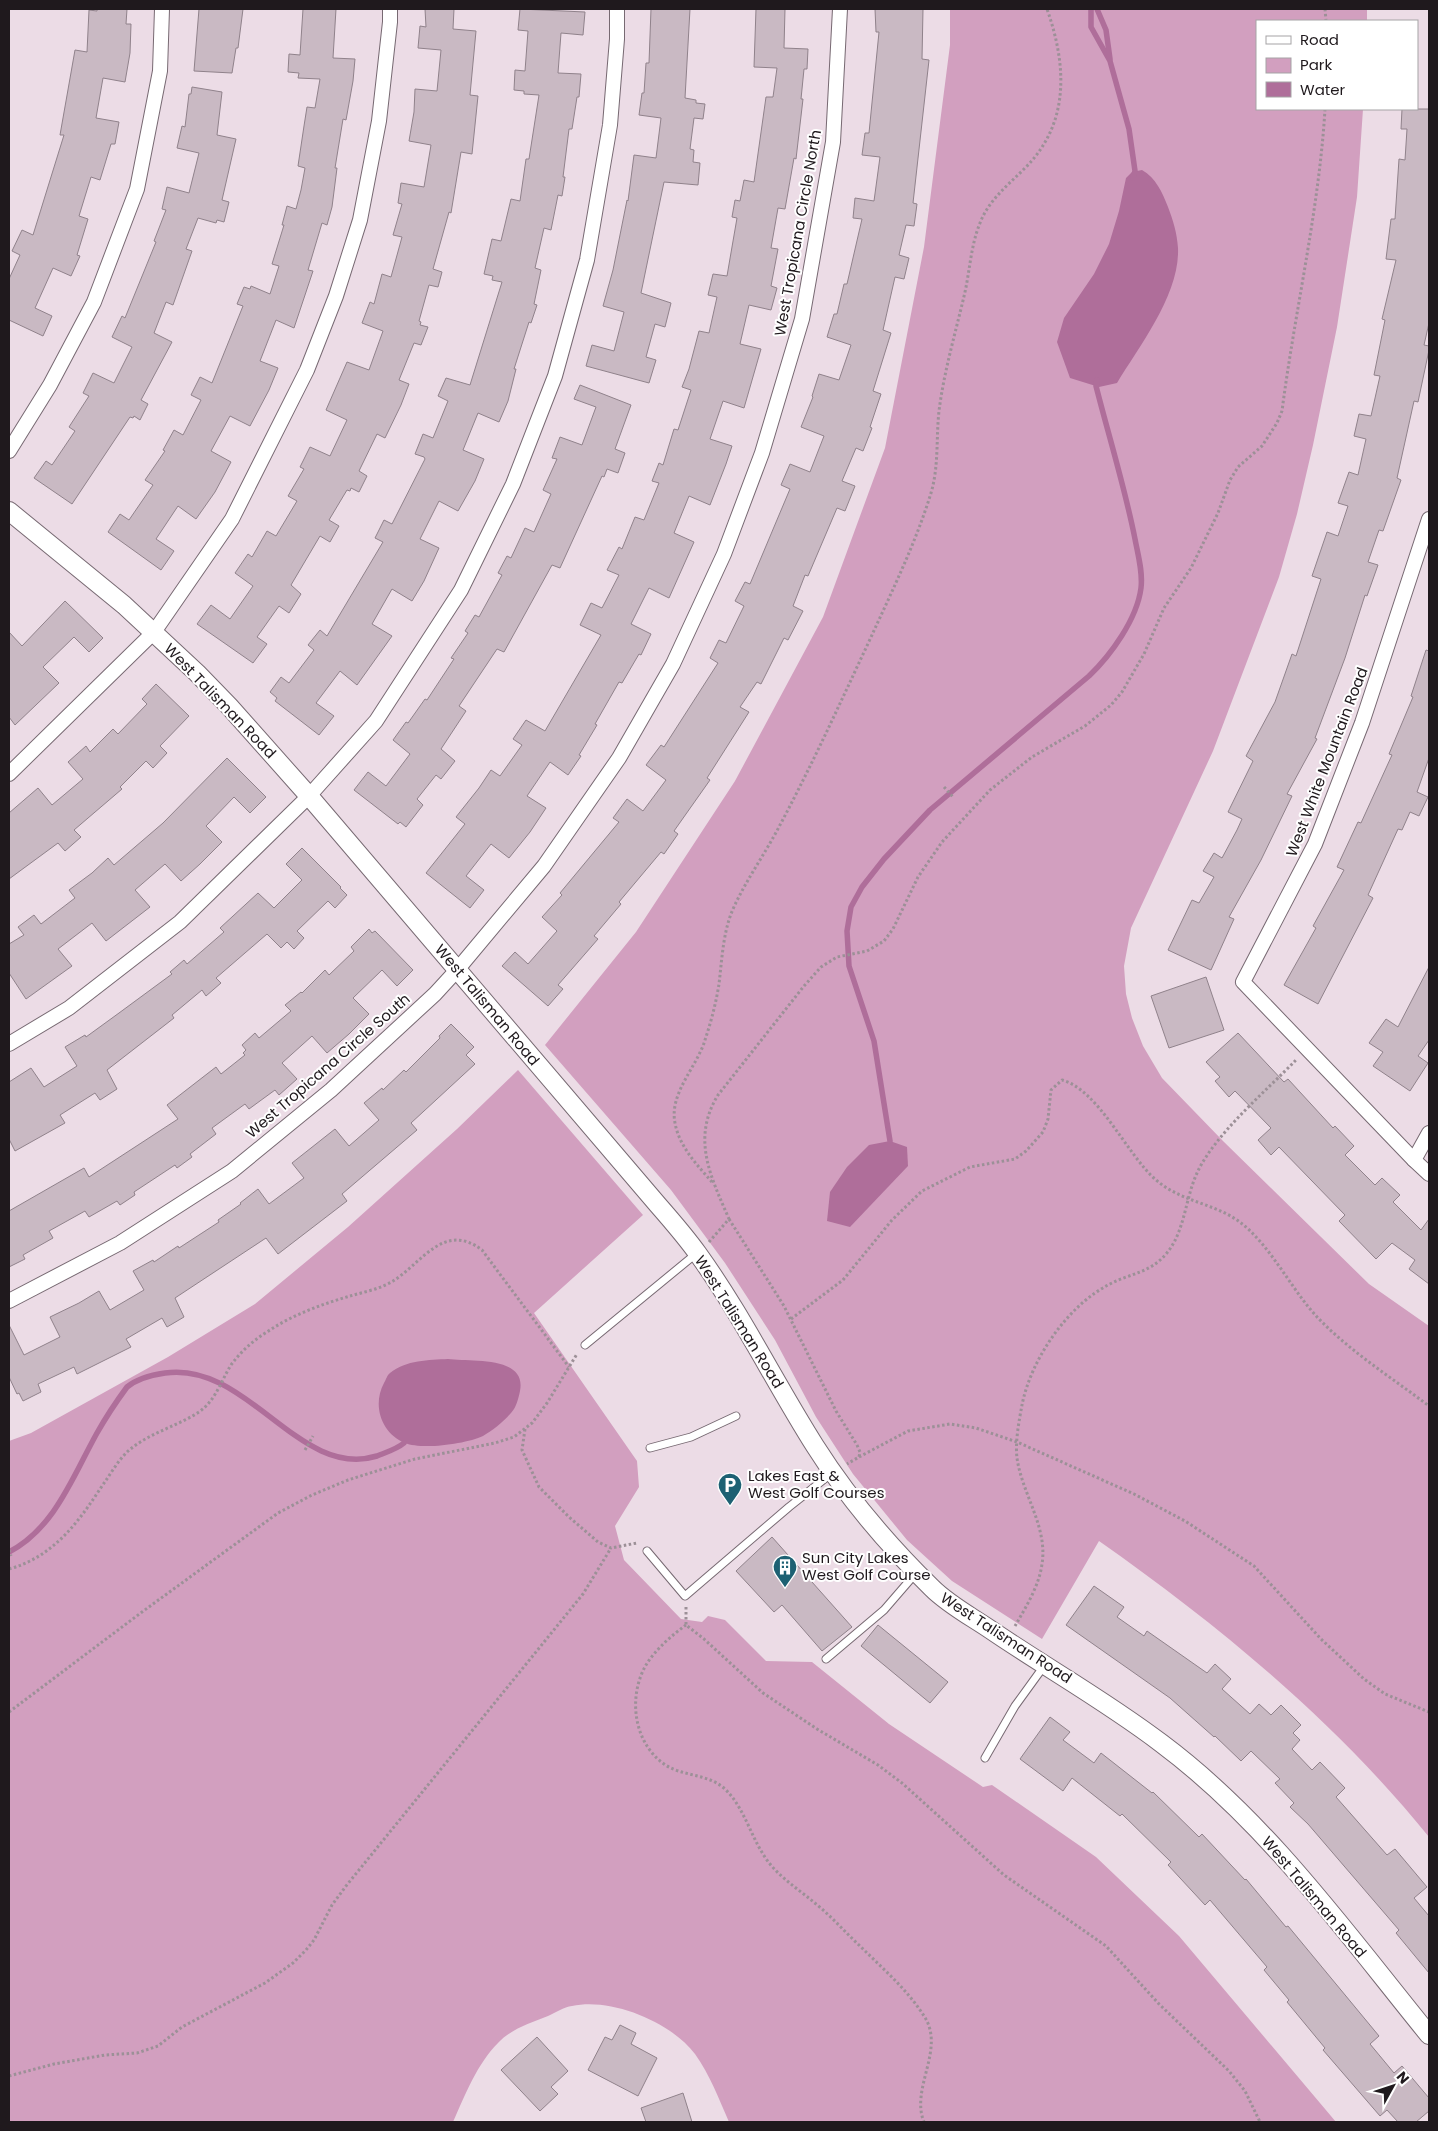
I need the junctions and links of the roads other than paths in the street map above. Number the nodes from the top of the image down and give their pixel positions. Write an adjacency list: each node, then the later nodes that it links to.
1 (162, 9): 5 (street)
2 (390, 9): 8 (street)
3 (617, 9): 10 (street)
4 (840, 9): 11 (street, West Tropicana Circle North)
5 (9, 451)
6 (9, 511): 8 (street, West Talisman Road)
7 (1429, 519): 14 (street, West White Mountain Road)
8 (154, 632): 9 (street); 10 (street, West Talisman Road)
9 (9, 774)
10 (310, 796): 11 (street, West Talisman Road); 12 (street)
11 (457, 970): 16 (street, West Talisman Road); 17 (street, West Tropicana Circle South)
12 (9, 1044)
13 (1429, 1133): 14 (street)
14 (1414, 1160): 15 (street, West White Mountain Road)
15 (1429, 1174)
16 (698, 1253): 18 (lane); 21 (street, West Talisman Road)
17 (9, 1302)
18 (585, 1345)
19 (736, 1416): 20 (lane)
20 (650, 1448)
21 (833, 1472): 22 (lane); 23 (street, West Talisman Road)
22 (647, 1552)
23 (916, 1572): 24 (lane); 25 (street, West Talisman Road)
24 (826, 1659)
25 (1045, 1666): 26 (lane); 27 (street, West Talisman Road)
26 (985, 1758)
27 (1429, 2035)

